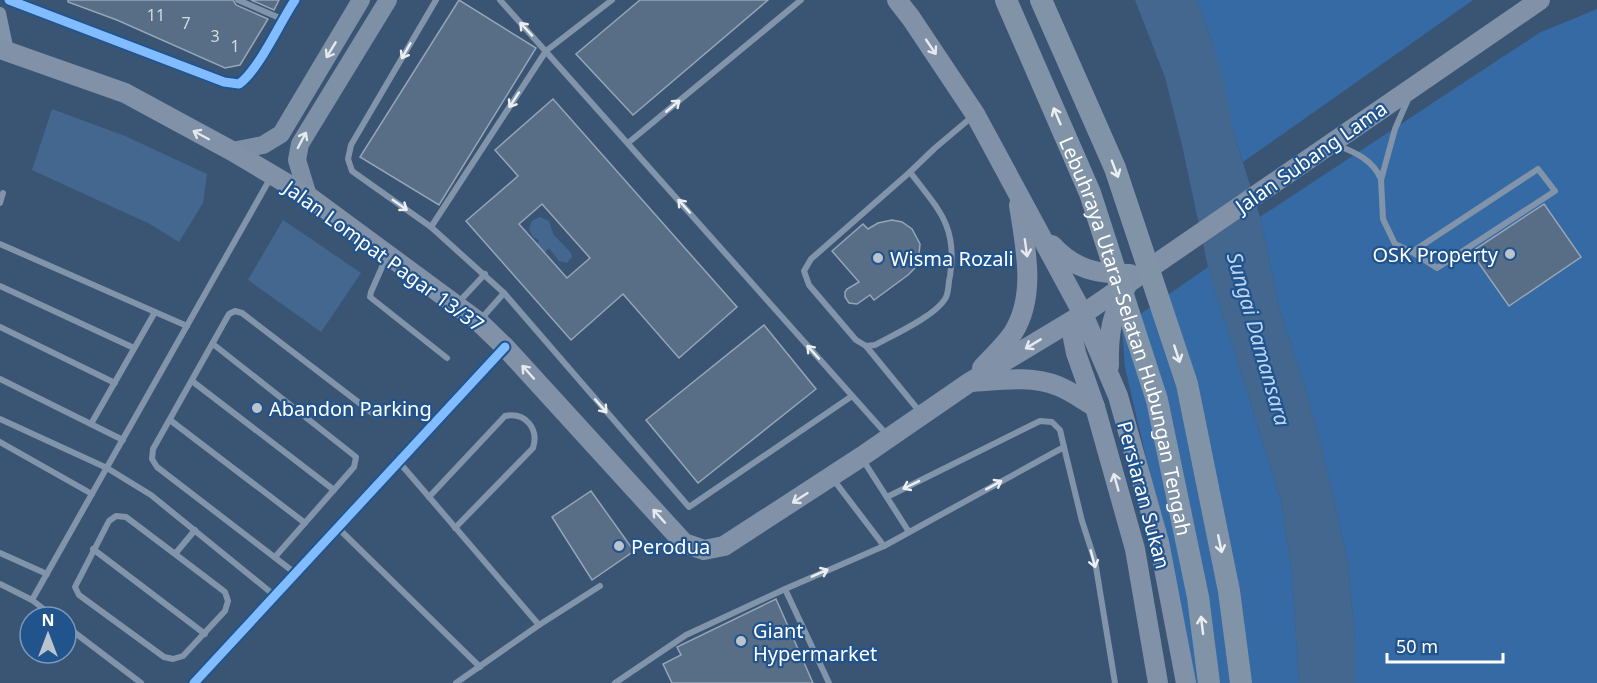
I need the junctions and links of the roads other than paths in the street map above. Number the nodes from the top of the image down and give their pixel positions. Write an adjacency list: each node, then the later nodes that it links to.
1 (9, 0): 15 (street)
2 (238, 0): 15 (lane)
3 (295, 0): 15 (street)
4 (388, 0): 28 (street, one-way to 4)
5 (436, 0): 30 (lane, one-way to 30)
6 (500, 0): 17 (lane, one-way to 6)
7 (612, 0): 17 (lane)
8 (801, 0): 20 (lane, one-way to 8)
9 (897, 0): 19 (main road, Persiaran Sukan, one-way to 19)
10 (1006, 0): 104 (highway, Lebuhraya Utara–Selatan Hubungan Tengah, one-way to 10, bridge)
11 (1041, 0): 105 (highway, Lebuhraya Utara–Selatan Hubungan Tengah, one-way to 105, bridge)
12 (1540, 0): 18 (main road, Jalan Subang Lama)
13 (360, 1): 22 (street, one-way to 22)
14 (0, 13): 16 (street)
15 (282, 19)
16 (4, 50): 22 (main road, Jalan Lompat Pagar 13/37, one-way to 16)
17 (546, 51): 20 (lane); 30 (lane, one-way to 30)
18 (1415, 85): 21 (main road, Jalan Subang Lama); 25 (lane)
19 (975, 114): 23 (lane); 26 (main road, Persiaran Sukan)
20 (628, 143): 55 (lane, one-way to 20)
21 (1327, 145): 25 (lane); 36 (main road, Jalan Subang Lama)
22 (232, 152): 24 (main road, Jalan Lompat Pagar 13/37)
23 (910, 172): 46 (lane); 46 (lane)
24 (272, 176): 28 (main road, Jalan Lompat Pagar 13/37); 43 (lane)
25 (1382, 180): 33 (lane)
26 (1017, 190): 31 (main road, Persiaran Sukan); 53 (main road, one-way to 53)
27 (3, 193): 29 (lane)
28 (308, 196): 34 (main road, Jalan Lompat Pagar 13/37)
29 (0, 203)
30 (431, 227): 35 (lane)
31 (1038, 229): 36 (main road); 41 (main road, Persiaran Sukan)
32 (0, 244): 40 (lane)
33 (1412, 252): 33 (lane)
34 (388, 255): 39 (main road, Jalan Lompat Pagar 13/37); 49 (lane)
35 (485, 274): 38 (lane); 39 (lane)
36 (1134, 279): 41 (main road, Jalan Subang Lama); 50 (main road)
37 (0, 286): 48 (lane)
38 (504, 293): 42 (lane); 55 (lane, one-way to 55)
39 (456, 305): 42 (main road, Jalan Lompat Pagar 13/37)
40 (155, 312): 43 (lane); 48 (lane)
41 (1083, 314): 50 (main road, Persiaran Sukan); 53 (main road, Jalan Subang Lama, one-way to 53); 56 (main road, Persiaran Sukan)
42 (479, 322): 47 (main road, Jalan Lompat Pagar 13/37)
43 (187, 326): 63 (lane)
44 (0, 327): 54 (lane)
45 (213, 344): 52 (lane); 57 (lane); 70 (lane)
46 (866, 346): 58 (lane)
47 (506, 347): 67 (street); 69 (main road, Jalan Lompat Pagar 13/37, one-way to 47)
48 (134, 348): 54 (lane)
49 (447, 358)
50 (1110, 378): 103 (main road, Persiaran Sukan)
51 (0, 379): 61 (lane)
52 (192, 381): 60 (lane); 70 (lane)
53 (970, 382): 56 (main road); 58 (main road)
54 (115, 383): 61 (lane)
55 (852, 396): 62 (lane)
56 (1095, 407): 102 (main road, Persiaran Sukan, one-way to 56)
57 (375, 415)
58 (923, 415): 62 (main road)
59 (0, 419): 68 (lane)
60 (170, 420): 74 (lane); 83 (lane)
61 (91, 424): 63 (lane)
62 (890, 438): 66 (main road)
63 (123, 440): 68 (lane)
64 (0, 442): 71 (lane)
65 (1064, 447): 73 (lane, one-way to 73); 78 (lane, one-way to 65); 101 (lane, one-way to 101)
66 (861, 457): 69 (main road); 73 (lane)
67 (399, 462): 72 (lane); 75 (street)
68 (107, 468): 71 (lane); 77 (lane)
69 (832, 477): 79 (lane)
70 (334, 490): 74 (lane)
71 (92, 494): 85 (lane)
72 (429, 497): 76 (lane); 76 (lane)
73 (887, 497): 78 (lane)
74 (305, 523): 83 (lane)
75 (338, 528): 84 (street); 95 (lane)
76 (455, 528): 92 (lane)
77 (195, 530): 82 (lane); 89 (lane)
78 (909, 532): 79 (lane)
79 (884, 546): 88 (lane, one-way to 79)
80 (93, 549): 82 (lane); 93 (lane); 93 (lane)
81 (0, 553): 85 (lane)
82 (175, 554): 93 (lane)
83 (275, 557): 84 (lane)
84 (296, 573): 89 (street)
85 (47, 574): 90 (lane)
86 (0, 584): 90 (lane)
87 (600, 586): 92 (lane)
88 (785, 589): 99 (lane); 100 (lane)
89 (275, 596): 97 (street)
90 (32, 600): 91 (lane)
91 (38, 605)
92 (539, 626): 95 (lane)
93 (205, 634)
94 (78, 635): 96 (lane)
95 (480, 667): 98 (lane)
96 (141, 683)
97 (194, 683)
98 (456, 683)
99 (615, 683)
100 (829, 683)
101 (1115, 683)
102 (1158, 683)
103 (1186, 683)
104 (1209, 683)
105 (1241, 683)

